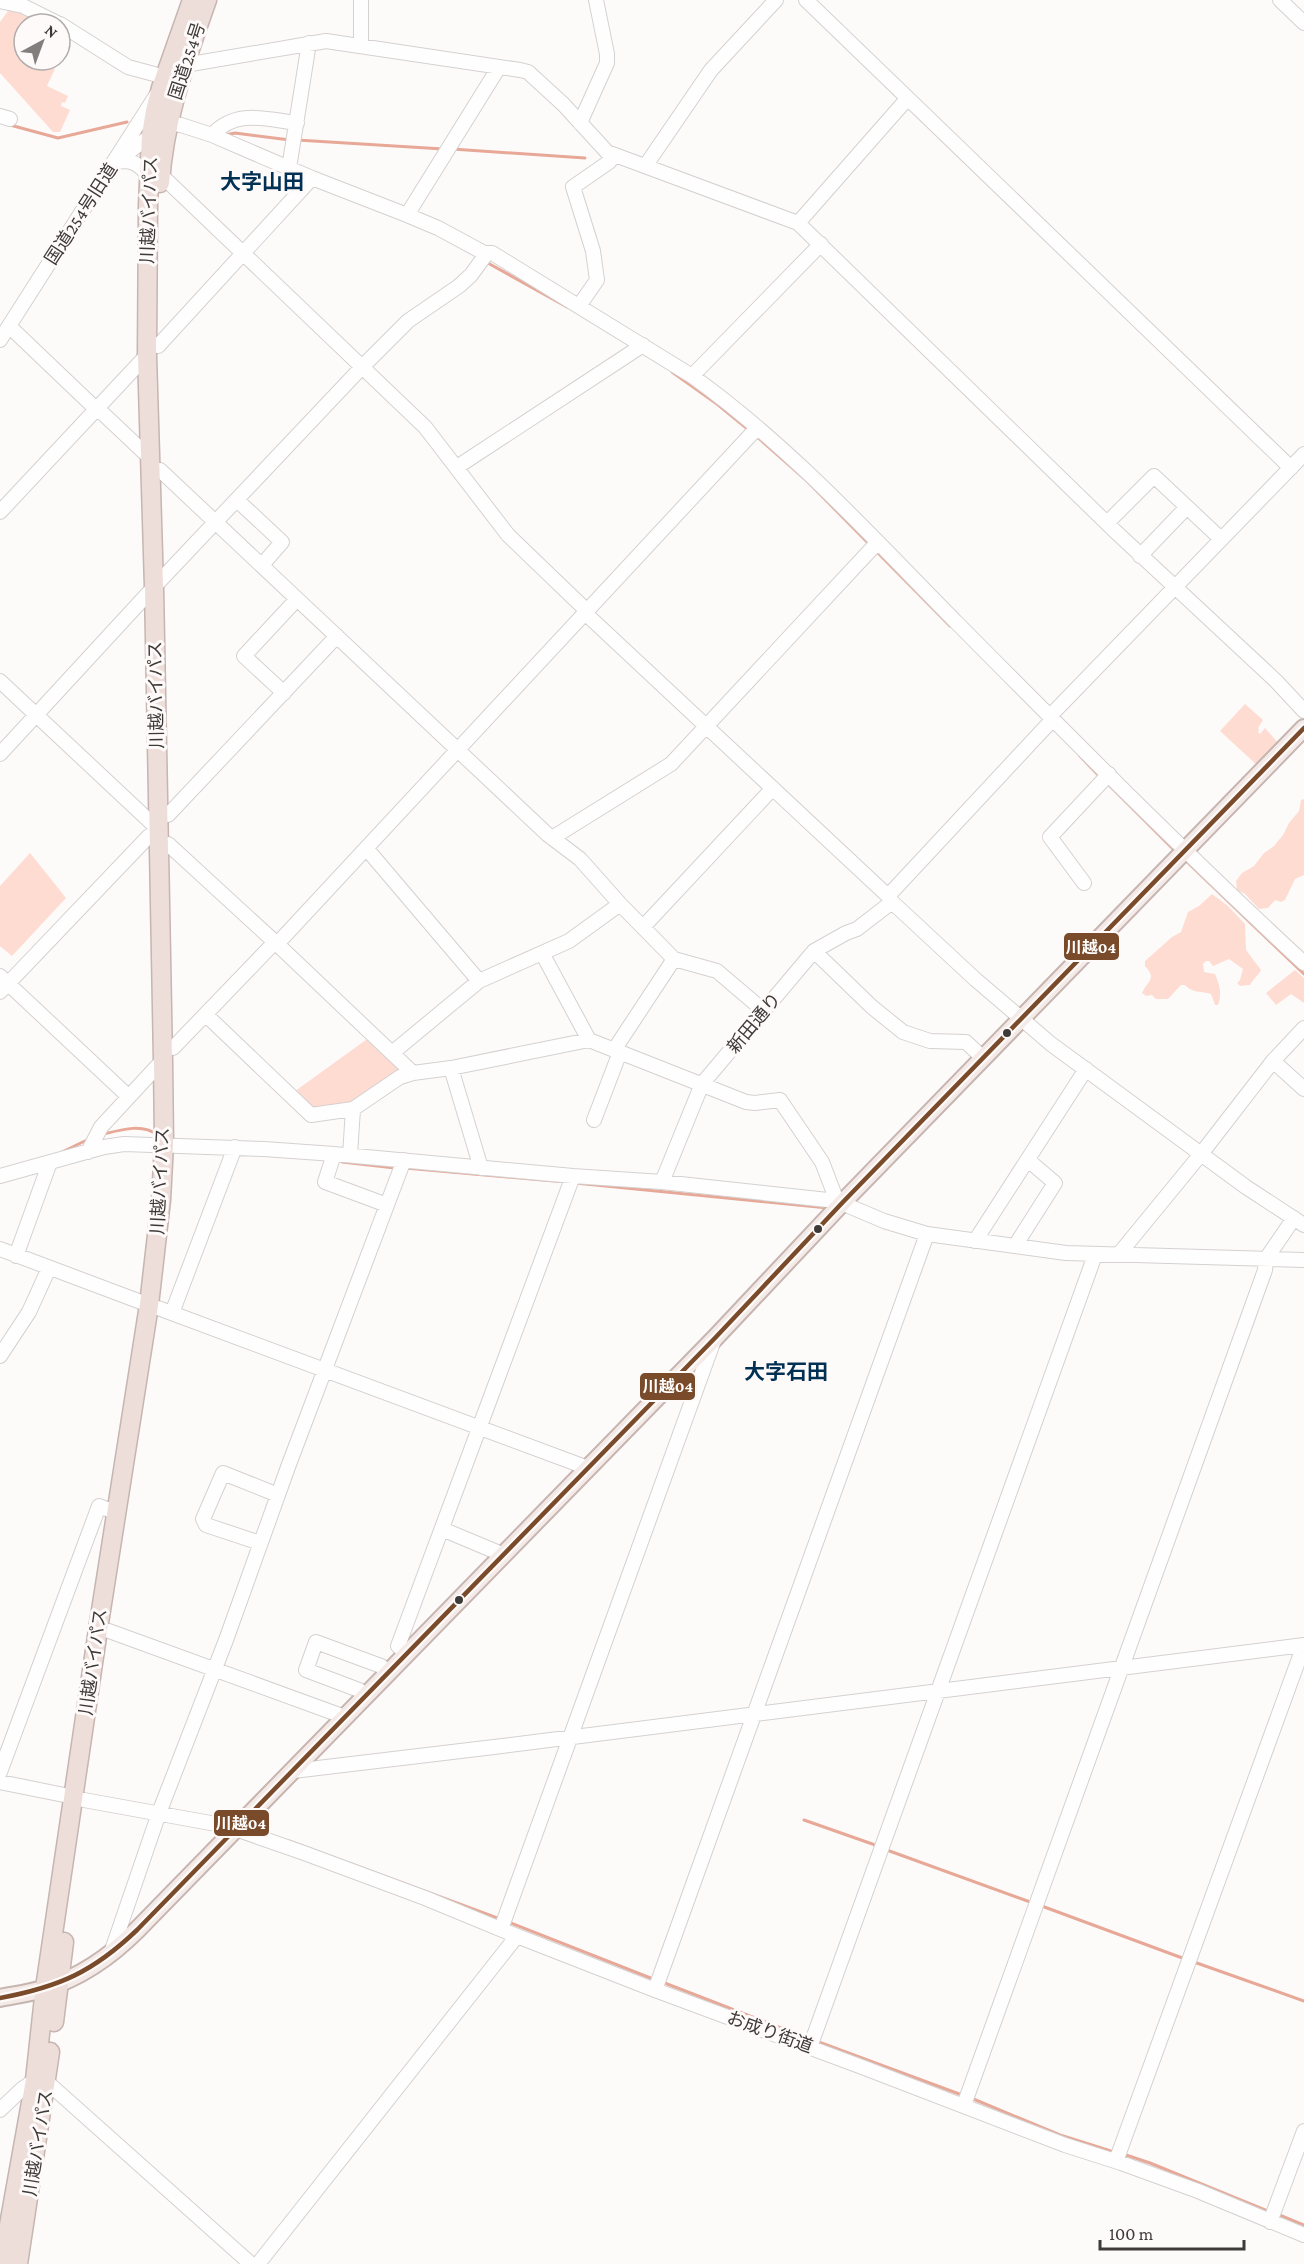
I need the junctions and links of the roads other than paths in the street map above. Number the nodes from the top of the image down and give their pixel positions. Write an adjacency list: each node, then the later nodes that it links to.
1 (192, 0): 16 (highway, 国道254号)
2 (207, 0): 14 (highway, 国道254号)
3 (361, 0): 13 (street)
4 (596, 0): 20 (street)
5 (776, 0): 25 (street)
6 (806, 0): 17 (street)
7 (1280, 0): 10 (street)
8 (0, 1): 9 (street)
9 (35, 12)
10 (1304, 23)
11 (72, 32): 16 (street)
12 (309, 43): 13 (street); 14 (street); 19 (street)
13 (361, 45): 15 (street)
14 (185, 65): 18 (highway, 国道254号)
15 (499, 67): 20 (street); 29 (street)
16 (163, 82): 21 (highway, 川越バイパス); 24 (street, 国道254号旧道)
17 (907, 99): 30 (street); 46 (street)
18 (168, 123): 21 (street); 22 (street); 27 (highway, 川越バイパス)
19 (297, 123): 22 (street); 26 (street)
20 (580, 123): 23 (street)
21 (152, 135): 24 (street); 27 (highway, 川越バイパス)
22 (212, 135): 26 (street)
23 (615, 155): 25 (street); 34 (street)
24 (114, 163): 27 (street); 35 (street, 国道254号旧道)
25 (646, 165): 30 (street)
26 (289, 168): 28 (street)
27 (155, 177): 32 (street); 38 (highway, 川越バイパス)
28 (312, 178): 29 (street); 32 (street)
29 (407, 215): 33 (street)
30 (798, 223): 31 (street)
31 (821, 244): 40 (street); 51 (street)
32 (243, 253): 38 (street); 39 (street)
33 (486, 254): 34 (street); 39 (street)
34 (579, 306): 37 (street)
35 (6, 323): 36 (street, 国道254号旧道); 41 (street)
36 (0, 340)
37 (643, 345): 40 (street); 45 (street)
38 (152, 350): 41 (street); 44 (highway, 川越バイパス)
39 (363, 366): 45 (street); 47 (street)
40 (692, 376): 42 (street)
41 (97, 409): 44 (street); 49 (street)
42 (757, 428): 53 (street); 59 (street)
43 (1304, 454): 46 (street, 新田通り)
44 (155, 464): 50 (street); 56 (highway, 川越バイパス)
45 (457, 467): 59 (street)
46 (1291, 468): 52 (street, 新田通り)
47 (237, 500): 50 (street); 55 (street)
48 (1187, 507): 51 (street); 52 (street); 54 (street)
49 (0, 512)
50 (216, 521): 55 (street); 56 (street)
51 (1107, 523): 54 (street)
52 (1221, 539): 57 (street, 新田通り)
53 (877, 543): 65 (street); 66 (street)
54 (1140, 556): 57 (street)
55 (262, 565): 58 (street)
56 (158, 583): 64 (street); 72 (highway, 川越バイパス)
57 (1176, 587): 63 (street); 65 (street, 新田通り)
58 (297, 599): 60 (street); 62 (street)
59 (586, 612): 66 (street); 68 (street)
60 (337, 636): 62 (street); 68 (street)
61 (0, 681): 64 (street)
62 (284, 693): 72 (street)
63 (1304, 711)
64 (36, 715): 69 (street); 72 (street)
65 (1052, 717): 70 (street); 77 (street, 新田通り)
66 (706, 726): 71 (street); 73 (street)
67 (1304, 728): 75 (main road)
68 (458, 750): 73 (street); 74 (street)
69 (0, 754)
70 (1109, 774): 75 (street); 76 (street)
71 (773, 788): 77 (street); 79 (street)
72 (165, 830): 80 (street); 86 (street); 94 (highway, 川越バイパス)
73 (552, 838): 78 (street)
74 (366, 848): 80 (street); 85 (street)
75 (1184, 850): 84 (street); 89 (main road)
76 (1084, 883)
77 (890, 899): 81 (street, 新田通り); 89 (street)
78 (620, 904): 79 (street); 82 (street)
79 (644, 926): 83 (street)
80 (276, 943): 88 (street); 93 (street)
81 (814, 951): 87 (street, 新田通り); 95 (street)
82 (542, 954): 85 (street); 91 (street)
83 (674, 959): 87 (street); 92 (street)
84 (1304, 963)
85 (479, 981): 93 (street)
86 (3, 984): 102 (street)
87 (764, 1011): 100 (street, 新田通り)
88 (206, 1015): 94 (street); 103 (street)
89 (1021, 1019): 95 (main road); 98 (street)
90 (1304, 1028): 96 (street)
91 (589, 1040): 92 (street); 97 (street)
92 (617, 1051): 100 (street); 104 (street)
93 (392, 1053): 99 (street)
94 (168, 1054): 102 (street); 105 (highway, 川越バイパス)
95 (983, 1058): 118 (main road)
96 (1274, 1061): 101 (street); 109 (street)
97 (451, 1068): 99 (street); 114 (street)
98 (1086, 1069): 109 (street); 112 (street)
99 (413, 1073): 103 (street)
100 (702, 1084): 117 (street, 新田通り); 118 (street)
101 (1304, 1089)
102 (129, 1097): 107 (street)
103 (353, 1109): 110 (street)
104 (594, 1120)
105 (169, 1144): 106 (street); 107 (street); 131 (highway, 川越バイパス)
106 (235, 1147): 108 (street); 131 (street)
107 (88, 1152): 113 (street)
108 (334, 1154): 110 (street); 119 (street)
109 (1201, 1154): 120 (street); 125 (street)
110 (350, 1155): 111 (street)
111 (404, 1160): 114 (street); 119 (street)
112 (1028, 1160): 122 (street); 123 (street)
113 (50, 1162): 115 (street); 127 (street)
114 (481, 1168): 116 (street)
115 (0, 1176)
116 (573, 1176): 117 (street); 135 (street)
117 (662, 1182): 118 (street)
118 (840, 1202): 121 (street); 132 (main road)
119 (387, 1205): 134 (street)
120 (1299, 1222): 128 (street)
121 (927, 1234): 122 (street); 150 (street)
122 (975, 1241): 123 (street)
123 (1015, 1246): 126 (street)
124 (0, 1250): 127 (street)
125 (1119, 1254): 126 (street); 128 (street)
126 (1095, 1255): 148 (street)
127 (16, 1256): 130 (street)
128 (1266, 1259): 129 (street); 146 (street)
129 (1304, 1260)
130 (49, 1268): 131 (street); 133 (street)
131 (160, 1309): 134 (street); 138 (highway, 川越バイパス); 142 (highway, 川越バイパス)
132 (715, 1338): 136 (main road); 152 (street)
133 (0, 1356)
134 (325, 1371): 135 (street); 137 (street)
135 (481, 1429): 136 (street); 139 (street)
136 (588, 1468): 141 (main road)
137 (278, 1495): 140 (street); 140 (street)
138 (117, 1513): 154 (street); 156 (highway, 川越バイパス)
139 (442, 1529): 141 (street); 144 (street)
140 (260, 1543): 145 (street)
141 (504, 1555): 144 (main road)
142 (109, 1631): 145 (street); 156 (highway, 川越バイパス)
143 (1304, 1646): 146 (street); 170 (street)
144 (407, 1654): 147 (main road)
145 (214, 1668): 151 (street); 157 (street)
146 (1121, 1668): 148 (street); 167 (street)
147 (388, 1673): 149 (main road); 149 (street)
148 (938, 1692): 150 (street); 165 (street)
149 (366, 1696): 151 (main road)
150 (753, 1715): 152 (street); 163 (street)
151 (345, 1718): 153 (main road)
152 (571, 1736): 153 (street); 159 (street)
153 (292, 1771): 158 (main road)
154 (0, 1772)
155 (0, 1782): 156 (street, お成り街道)
156 (79, 1798): 157 (street, お成り街道); 162 (highway, 川越バイパス)
157 (159, 1813): 158 (street, お成り街道); 161 (street)
158 (235, 1830): 159 (street, お成り街道); 161 (main road)
159 (501, 1929): 160 (street, お成り街道)
160 (517, 1936): 163 (street, お成り街道); 176 (street)
161 (111, 1953): 162 (main road)
162 (52, 1986): 164 (main road); 166 (highway, 川越バイパス)
163 (655, 1990): 165 (street, お成り街道)
164 (0, 1998)
165 (810, 2047): 167 (street, お成り街道)
166 (41, 2081): 168 (street); 173 (highway, 川越バイパス); 174 (highway, 川越バイパス); 175 (street)
167 (964, 2105): 170 (street, お成り街道)
168 (0, 2110)
169 (1304, 2131): 171 (street)
170 (1116, 2161): 171 (street, お成り街道)
171 (1270, 2222): 172 (street, お成り街道)
172 (1304, 2235)
173 (2, 2254)
174 (18, 2264)
175 (250, 2264)
176 (258, 2264)

